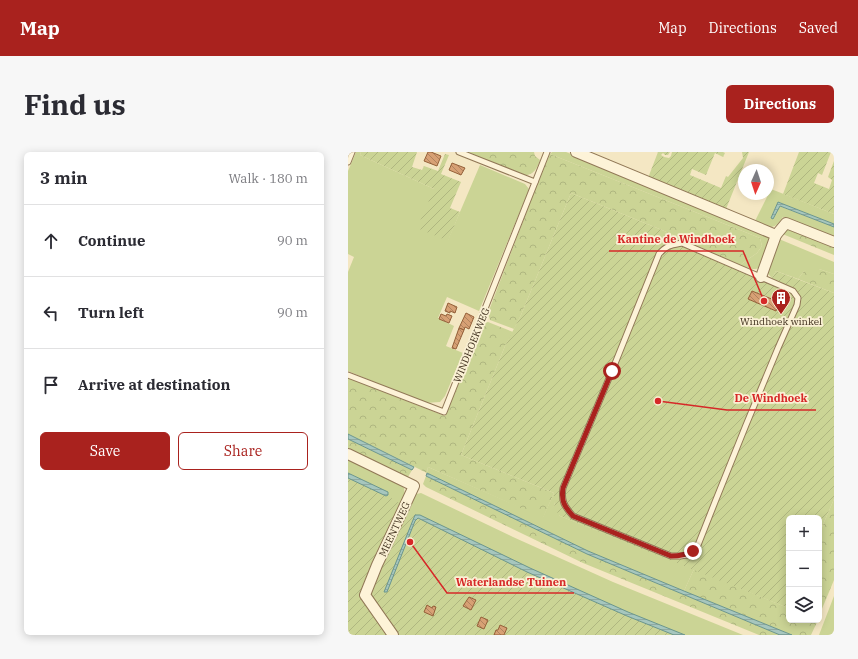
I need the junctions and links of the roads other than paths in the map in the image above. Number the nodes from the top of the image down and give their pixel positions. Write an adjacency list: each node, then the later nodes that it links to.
1 (352, 152): 5 (lane)
2 (458, 152): 6 (lane)
3 (547, 152): 6 (lane, WINDHOEKWEG)
4 (576, 152): 7 (street)
5 (348, 162)
6 (535, 182): 10 (lane, WINDHOEKWEG)
7 (776, 234): 8 (street); 9 (street)
8 (834, 242)
9 (761, 277): 9 (lane)
10 (348, 374)
11 (348, 454): 12 (street, MEENTWEG)
12 (393, 635)

